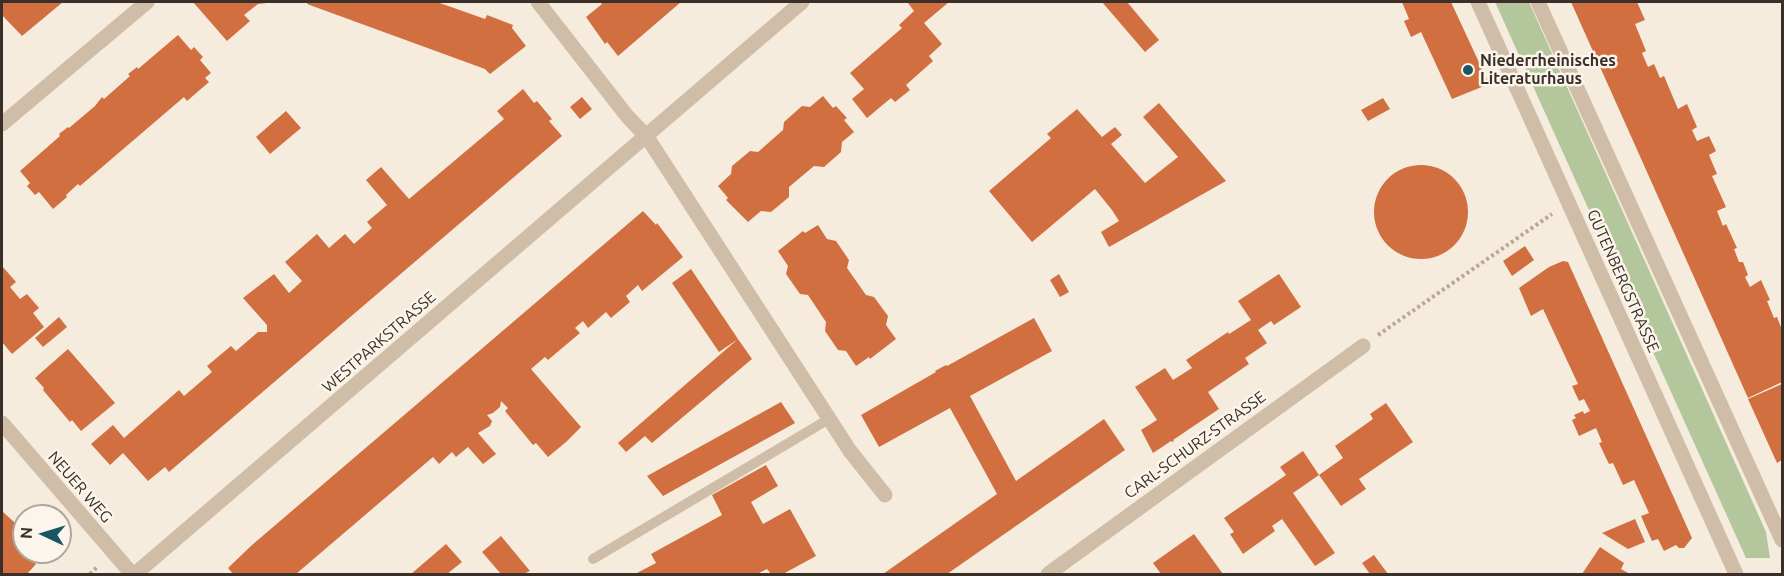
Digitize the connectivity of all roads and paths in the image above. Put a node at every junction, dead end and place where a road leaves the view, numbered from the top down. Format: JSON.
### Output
{"nodes":[{"id":1,"x":147,"y":2,"type":"edge"},
{"id":2,"x":537,"y":2,"type":"edge"},
{"id":3,"x":802,"y":2,"type":"edge"},
{"id":4,"x":1478,"y":2,"type":"edge"},
{"id":5,"x":1538,"y":2,"type":"edge"},
{"id":6,"x":2,"y":124,"type":"edge"},
{"id":7,"x":647,"y":137,"type":"junction"},
{"id":8,"x":1568,"y":202,"type":"junction"},
{"id":9,"x":1363,"y":346,"type":"joint"},
{"id":10,"x":829,"y":419,"type":"junction"},
{"id":11,"x":2,"y":423,"type":"edge"},
{"id":12,"x":885,"y":495,"type":"dead end"},
{"id":13,"x":1782,"y":540,"type":"edge"},
{"id":14,"x":593,"y":559,"type":"dead end"},
{"id":15,"x":133,"y":574,"type":"edge"},
{"id":16,"x":1048,"y":574,"type":"edge"},
{"id":17,"x":1737,"y":574,"type":"edge"}],
"edges":[{"from":1,"to":6,"type":"street"},
{"from":2,"to":7,"type":"street"},
{"from":3,"to":7,"type":"street","name":"WESTPARKSTRASSE"},
{"from":4,"to":8,"type":"street","name":"GUTENBERGSTRASSE"},
{"from":5,"to":13,"type":"street"},
{"from":7,"to":10,"type":"street"},
{"from":7,"to":15,"type":"street","name":"WESTPARKSTRASSE"},
{"from":8,"to":9,"type":"path"},
{"from":8,"to":17,"type":"street","name":"GUTENBERGSTRASSE"},
{"from":9,"to":16,"type":"street","name":"CARL-SCHURZ-STRASSE"},
{"from":10,"to":12,"type":"street"},
{"from":10,"to":14,"type":"lane"},
{"from":11,"to":15,"type":"street","name":"NEUER WEG"}]}
